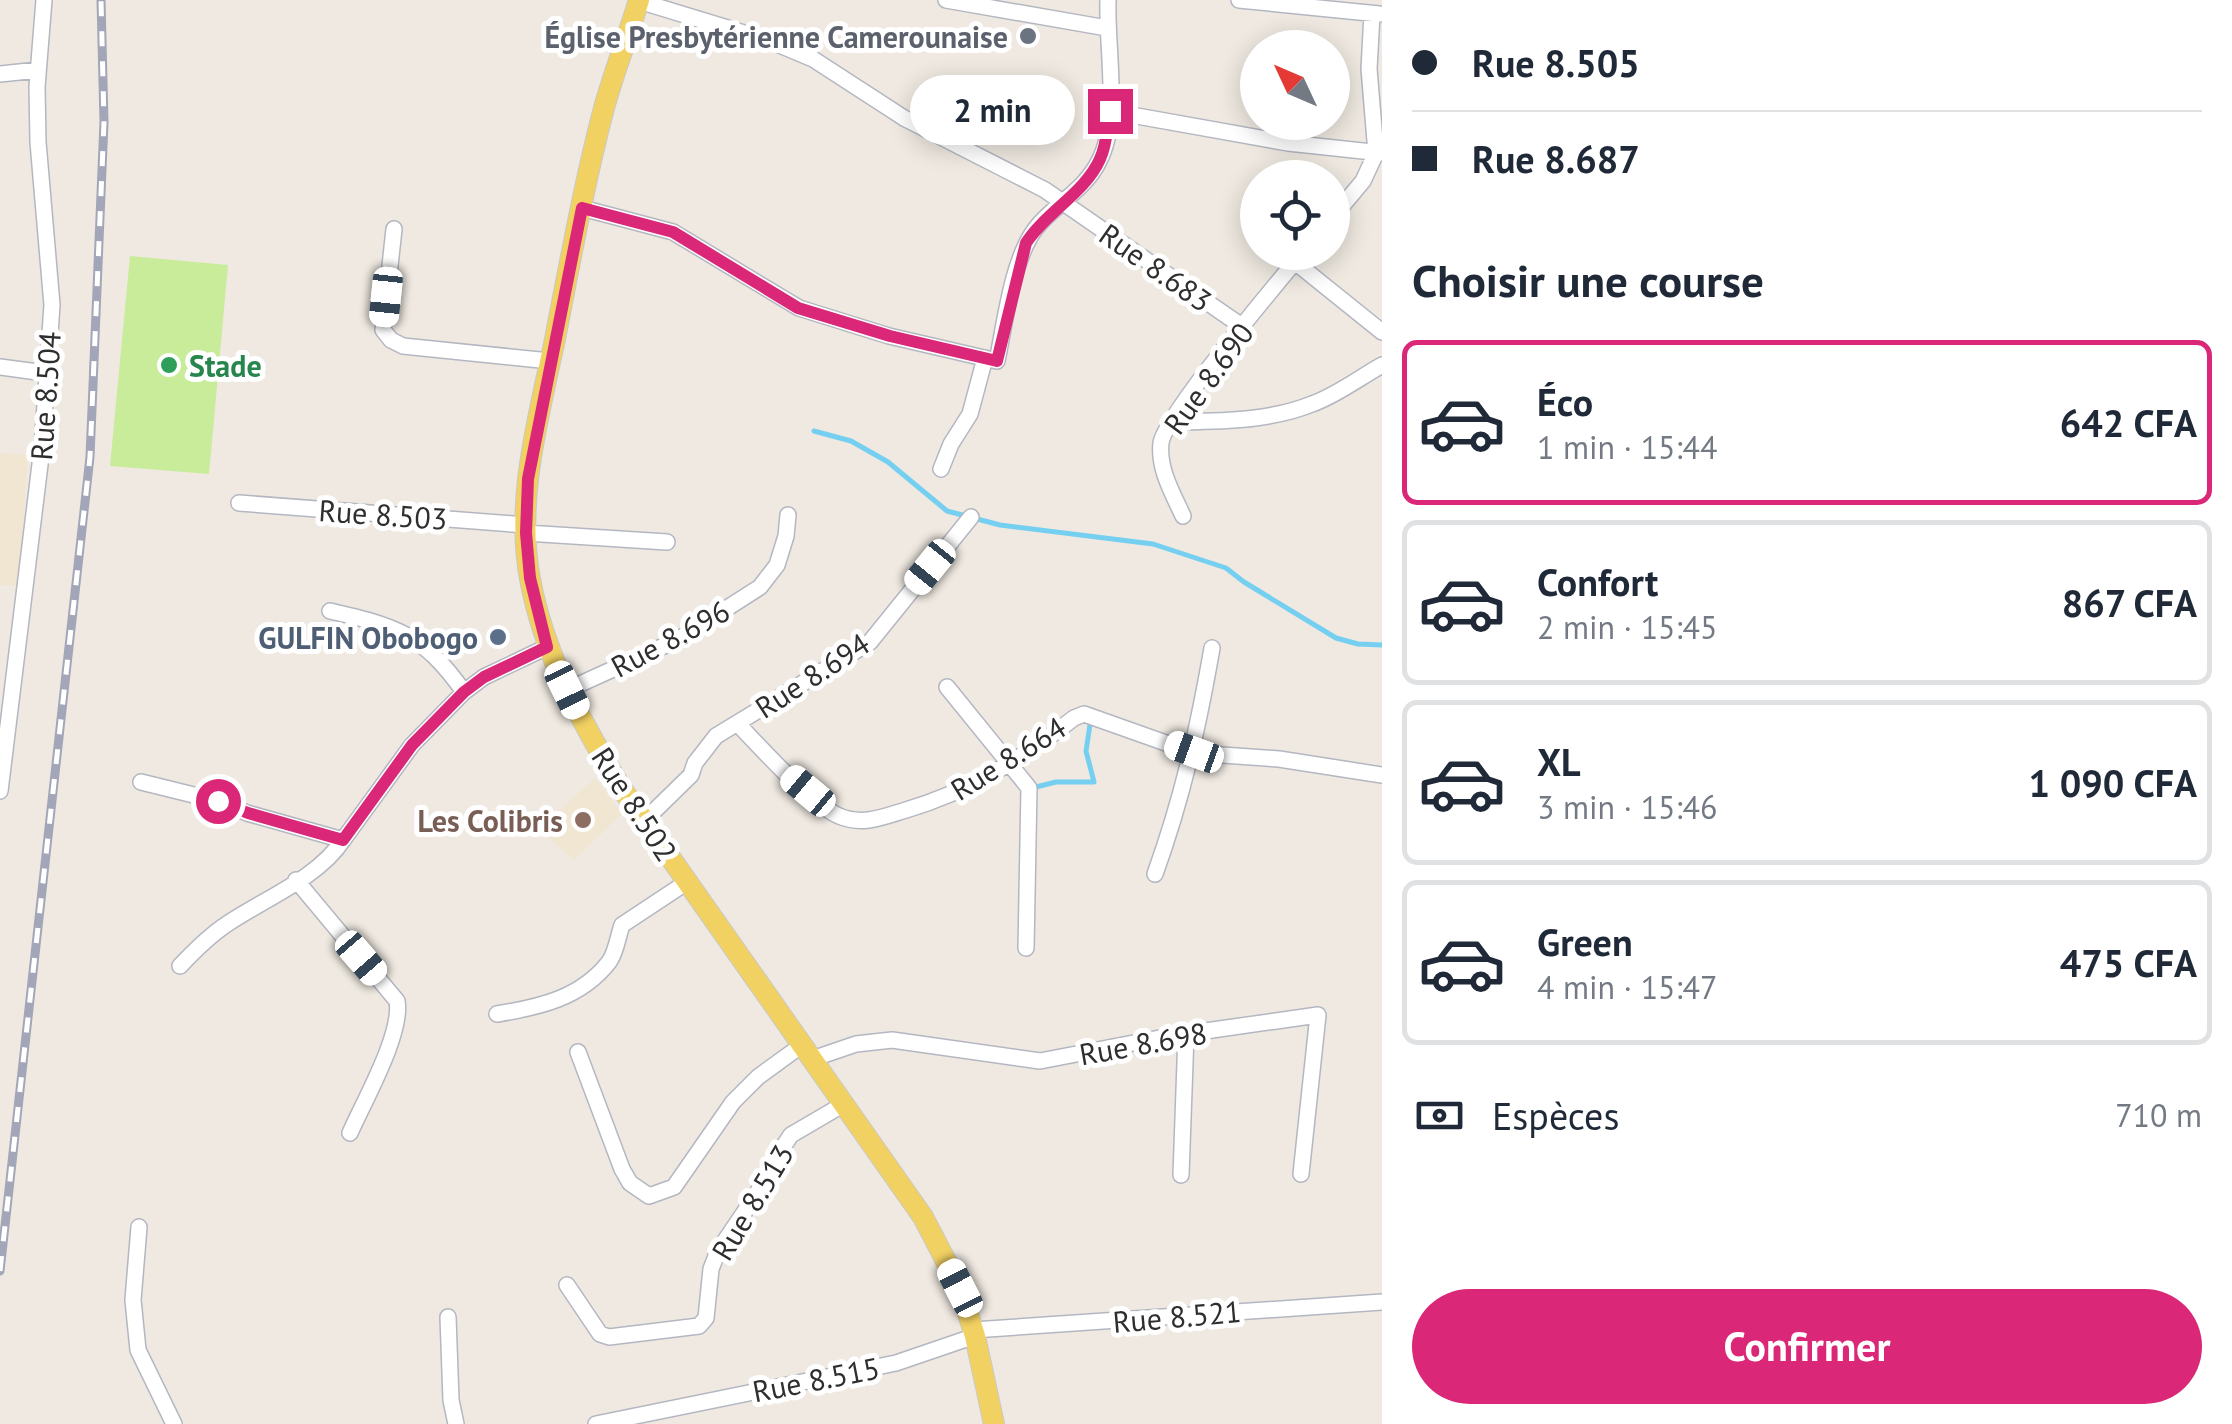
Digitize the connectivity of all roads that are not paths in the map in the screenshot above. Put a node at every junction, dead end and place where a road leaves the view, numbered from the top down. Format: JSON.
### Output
{"nodes":[{"id":1,"x":44,"y":0,"type":"edge"},
{"id":2,"x":946,"y":0,"type":"edge"},
{"id":3,"x":1108,"y":0,"type":"edge"},
{"id":4,"x":1238,"y":0,"type":"edge"},
{"id":5,"x":639,"y":1,"type":"edge"},
{"id":6,"x":1377,"y":14,"type":"edge"},
{"id":7,"x":1106,"y":28,"type":"junction"},
{"id":8,"x":38,"y":70,"type":"junction"},
{"id":9,"x":0,"y":74,"type":"edge"},
{"id":10,"x":1110,"y":111,"type":"junction"},
{"id":11,"x":1379,"y":153,"type":"edge"},
{"id":12,"x":1350,"y":197,"type":"edge"},
{"id":13,"x":1063,"y":203,"type":"junction"},
{"id":14,"x":582,"y":208,"type":"junction"},
{"id":15,"x":394,"y":229,"type":"dead end"},
{"id":16,"x":1289,"y":270,"type":"edge"},
{"id":17,"x":1313,"y":270,"type":"edge"},
{"id":18,"x":1243,"y":327,"type":"junction"},
{"id":19,"x":1382,"y":332,"type":"edge"},
{"id":20,"x":985,"y":358,"type":"junction"},
{"id":21,"x":550,"y":361,"type":"junction"},
{"id":22,"x":1382,"y":366,"type":"edge"},
{"id":23,"x":0,"y":367,"type":"edge"},
{"id":24,"x":46,"y":372,"type":"junction"},
{"id":25,"x":1170,"y":422,"type":"junction"},
{"id":26,"x":941,"y":469,"type":"dead end"},
{"id":27,"x":239,"y":502,"type":"dead end"},
{"id":28,"x":788,"y":515,"type":"dead end"},
{"id":29,"x":970,"y":516,"type":"dead end"},
{"id":30,"x":1183,"y":516,"type":"dead end"},
{"id":31,"x":526,"y":529,"type":"junction"},
{"id":32,"x":667,"y":542,"type":"dead end"},
{"id":33,"x":330,"y":610,"type":"dead end"},
{"id":34,"x":19,"y":630,"type":"junction"},
{"id":35,"x":0,"y":631,"type":"edge"},
{"id":36,"x":547,"y":647,"type":"junction"},
{"id":37,"x":1212,"y":648,"type":"dead end"},
{"id":38,"x":946,"y":687,"type":"dead end"},
{"id":39,"x":567,"y":690,"type":"junction"},
{"id":40,"x":464,"y":692,"type":"junction"},
{"id":41,"x":737,"y":722,"type":"junction"},
{"id":42,"x":1194,"y":752,"type":"junction"},
{"id":43,"x":1009,"y":765,"type":"junction"},
{"id":44,"x":1382,"y":775,"type":"edge"},
{"id":45,"x":141,"y":782,"type":"dead end"},
{"id":46,"x":0,"y":791,"type":"edge"},
{"id":47,"x":644,"y":821,"type":"junction"},
{"id":48,"x":343,"y":840,"type":"junction"},
{"id":49,"x":1155,"y":874,"type":"dead end"},
{"id":50,"x":296,"y":880,"type":"junction"},
{"id":51,"x":687,"y":882,"type":"junction"},
{"id":52,"x":1026,"y":948,"type":"dead end"},
{"id":53,"x":180,"y":966,"type":"dead end"},
{"id":54,"x":497,"y":1014,"type":"dead end"},
{"id":55,"x":1186,"y":1034,"type":"junction"},
{"id":56,"x":578,"y":1052,"type":"dead end"},
{"id":57,"x":807,"y":1052,"type":"junction"},
{"id":58,"x":844,"y":1104,"type":"junction"},
{"id":59,"x":350,"y":1133,"type":"dead end"},
{"id":60,"x":1300,"y":1174,"type":"dead end"},
{"id":61,"x":1181,"y":1175,"type":"dead end"},
{"id":62,"x":139,"y":1228,"type":"dead end"},
{"id":63,"x":567,"y":1285,"type":"dead end"},
{"id":64,"x":1382,"y":1302,"type":"edge"},
{"id":65,"x":448,"y":1317,"type":"dead end"},
{"id":66,"x":974,"y":1333,"type":"junction"},
{"id":67,"x":644,"y":1419,"type":"edge"},
{"id":68,"x":174,"y":1424,"type":"edge"},
{"id":69,"x":456,"y":1424,"type":"edge"},
{"id":70,"x":596,"y":1424,"type":"edge"},
{"id":71,"x":994,"y":1424,"type":"edge"}],
"edges":[{"from":1,"to":8,"type":"street","name":"Rue 8.504"},
{"from":2,"to":7,"type":"street"},
{"from":3,"to":7,"type":"street"},
{"from":4,"to":6,"type":"street"},
{"from":5,"to":13,"type":"street","name":"Rue 8.683"},
{"from":5,"to":14,"type":"main road","name":"Rue 8.502"},
{"from":6,"to":11,"type":"street"},
{"from":7,"to":10,"type":"street"},
{"from":8,"to":9,"type":"street"},
{"from":8,"to":24,"type":"street","name":"Rue 8.504"},
{"from":10,"to":11,"type":"street"},
{"from":10,"to":13,"type":"street"},
{"from":11,"to":12,"type":"street"},
{"from":13,"to":18,"type":"street","name":"Rue 8.683"},
{"from":13,"to":20,"type":"street"},
{"from":14,"to":20,"type":"street"},
{"from":14,"to":21,"type":"main road","name":"Rue 8.502"},
{"from":15,"to":21,"type":"street"},
{"from":16,"to":18,"type":"street","name":"Rue 8.690"},
{"from":17,"to":19,"type":"street"},
{"from":18,"to":25,"type":"street","name":"Rue 8.690"},
{"from":20,"to":26,"type":"street"},
{"from":21,"to":31,"type":"main road","name":"Rue 8.502"},
{"from":22,"to":25,"type":"street"},
{"from":23,"to":24,"type":"street"},
{"from":24,"to":34,"type":"street","name":"Rue 8.504"},
{"from":25,"to":30,"type":"street","name":"Rue 8.690"},
{"from":27,"to":31,"type":"street","name":"Rue 8.503"},
{"from":28,"to":39,"type":"street","name":"Rue 8.696"},
{"from":29,"to":41,"type":"street","name":"Rue 8.694"},
{"from":31,"to":32,"type":"street","name":"Rue 8.503"},
{"from":31,"to":36,"type":"main road","name":"Rue 8.502"},
{"from":33,"to":40,"type":"street"},
{"from":34,"to":35,"type":"street"},
{"from":34,"to":46,"type":"street","name":"Rue 8.504"},
{"from":36,"to":39,"type":"main road","name":"Rue 8.502"},
{"from":36,"to":40,"type":"street"},
{"from":37,"to":42,"type":"street"},
{"from":38,"to":43,"type":"street"},
{"from":39,"to":47,"type":"main road","name":"Rue 8.502"},
{"from":40,"to":48,"type":"street"},
{"from":41,"to":43,"type":"street","name":"Rue 8.664"},
{"from":41,"to":47,"type":"street","name":"Rue 8.694"},
{"from":42,"to":43,"type":"street","name":"Rue 8.664"},
{"from":42,"to":44,"type":"street"},
{"from":42,"to":49,"type":"street"},
{"from":43,"to":52,"type":"street"},
{"from":45,"to":48,"type":"street"},
{"from":47,"to":51,"type":"main road","name":"Rue 8.502"},
{"from":48,"to":50,"type":"street"},
{"from":50,"to":53,"type":"street"},
{"from":50,"to":59,"type":"street"},
{"from":51,"to":54,"type":"street"},
{"from":51,"to":57,"type":"main road","name":"Rue 8.502"},
{"from":55,"to":57,"type":"street","name":"Rue 8.698"},
{"from":55,"to":60,"type":"street","name":"Rue 8.698"},
{"from":55,"to":61,"type":"street"},
{"from":56,"to":57,"type":"street","name":"Rue 8.698"},
{"from":57,"to":58,"type":"main road","name":"Rue 8.502"},
{"from":58,"to":63,"type":"street","name":"Rue 8.513"},
{"from":58,"to":66,"type":"main road","name":"Rue 8.502"},
{"from":62,"to":68,"type":"street"},
{"from":64,"to":66,"type":"street","name":"Rue 8.521"},
{"from":65,"to":69,"type":"street"},
{"from":66,"to":67,"type":"street","name":"Rue 8.515"},
{"from":66,"to":71,"type":"main road","name":"Rue 8.502"},
{"from":67,"to":70,"type":"street","name":"Rue 8.515"}]}
